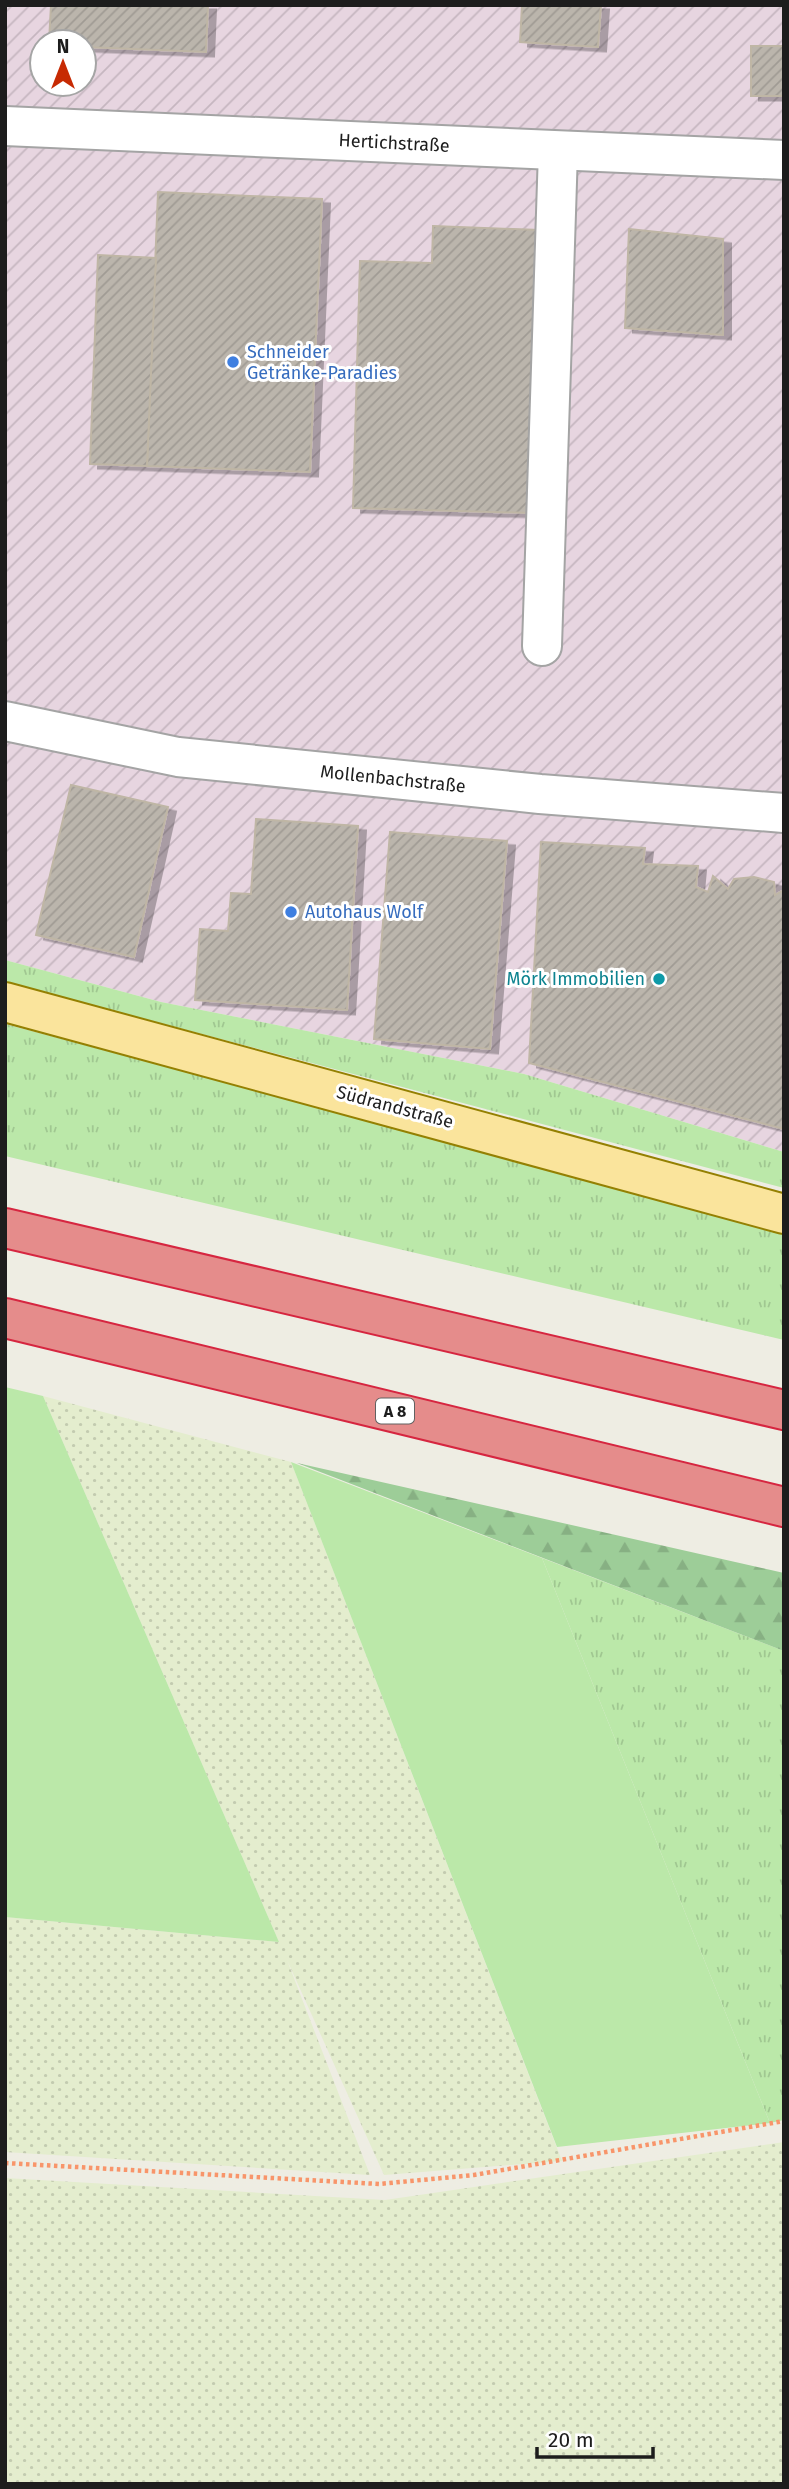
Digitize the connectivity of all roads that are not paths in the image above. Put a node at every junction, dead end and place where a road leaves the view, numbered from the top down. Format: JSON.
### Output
{"nodes":[{"id":1,"x":5,"y":126,"type":"edge"},
{"id":2,"x":558,"y":150,"type":"junction"},
{"id":3,"x":784,"y":160,"type":"edge"},
{"id":4,"x":542,"y":646,"type":"dead end"},
{"id":5,"x":5,"y":721,"type":"edge"},
{"id":6,"x":784,"y":813,"type":"edge"},
{"id":7,"x":5,"y":1002,"type":"edge"},
{"id":8,"x":784,"y":1214,"type":"edge"},
{"id":9,"x":5,"y":1227,"type":"edge"},
{"id":10,"x":5,"y":1318,"type":"edge"},
{"id":11,"x":784,"y":1410,"type":"edge"},
{"id":12,"x":784,"y":1507,"type":"edge"}],
"edges":[{"from":1,"to":2,"type":"street","name":"Hertichstraße"},
{"from":2,"to":3,"type":"street","name":"Hertichstraße"},
{"from":2,"to":4,"type":"street"},
{"from":5,"to":6,"type":"street","name":"Mollenbachstraße"},
{"from":7,"to":8,"type":"main road","name":"Südrandstraße"},
{"from":9,"to":11,"type":"highway"},
{"from":10,"to":12,"type":"highway","number":"A 8"}]}
